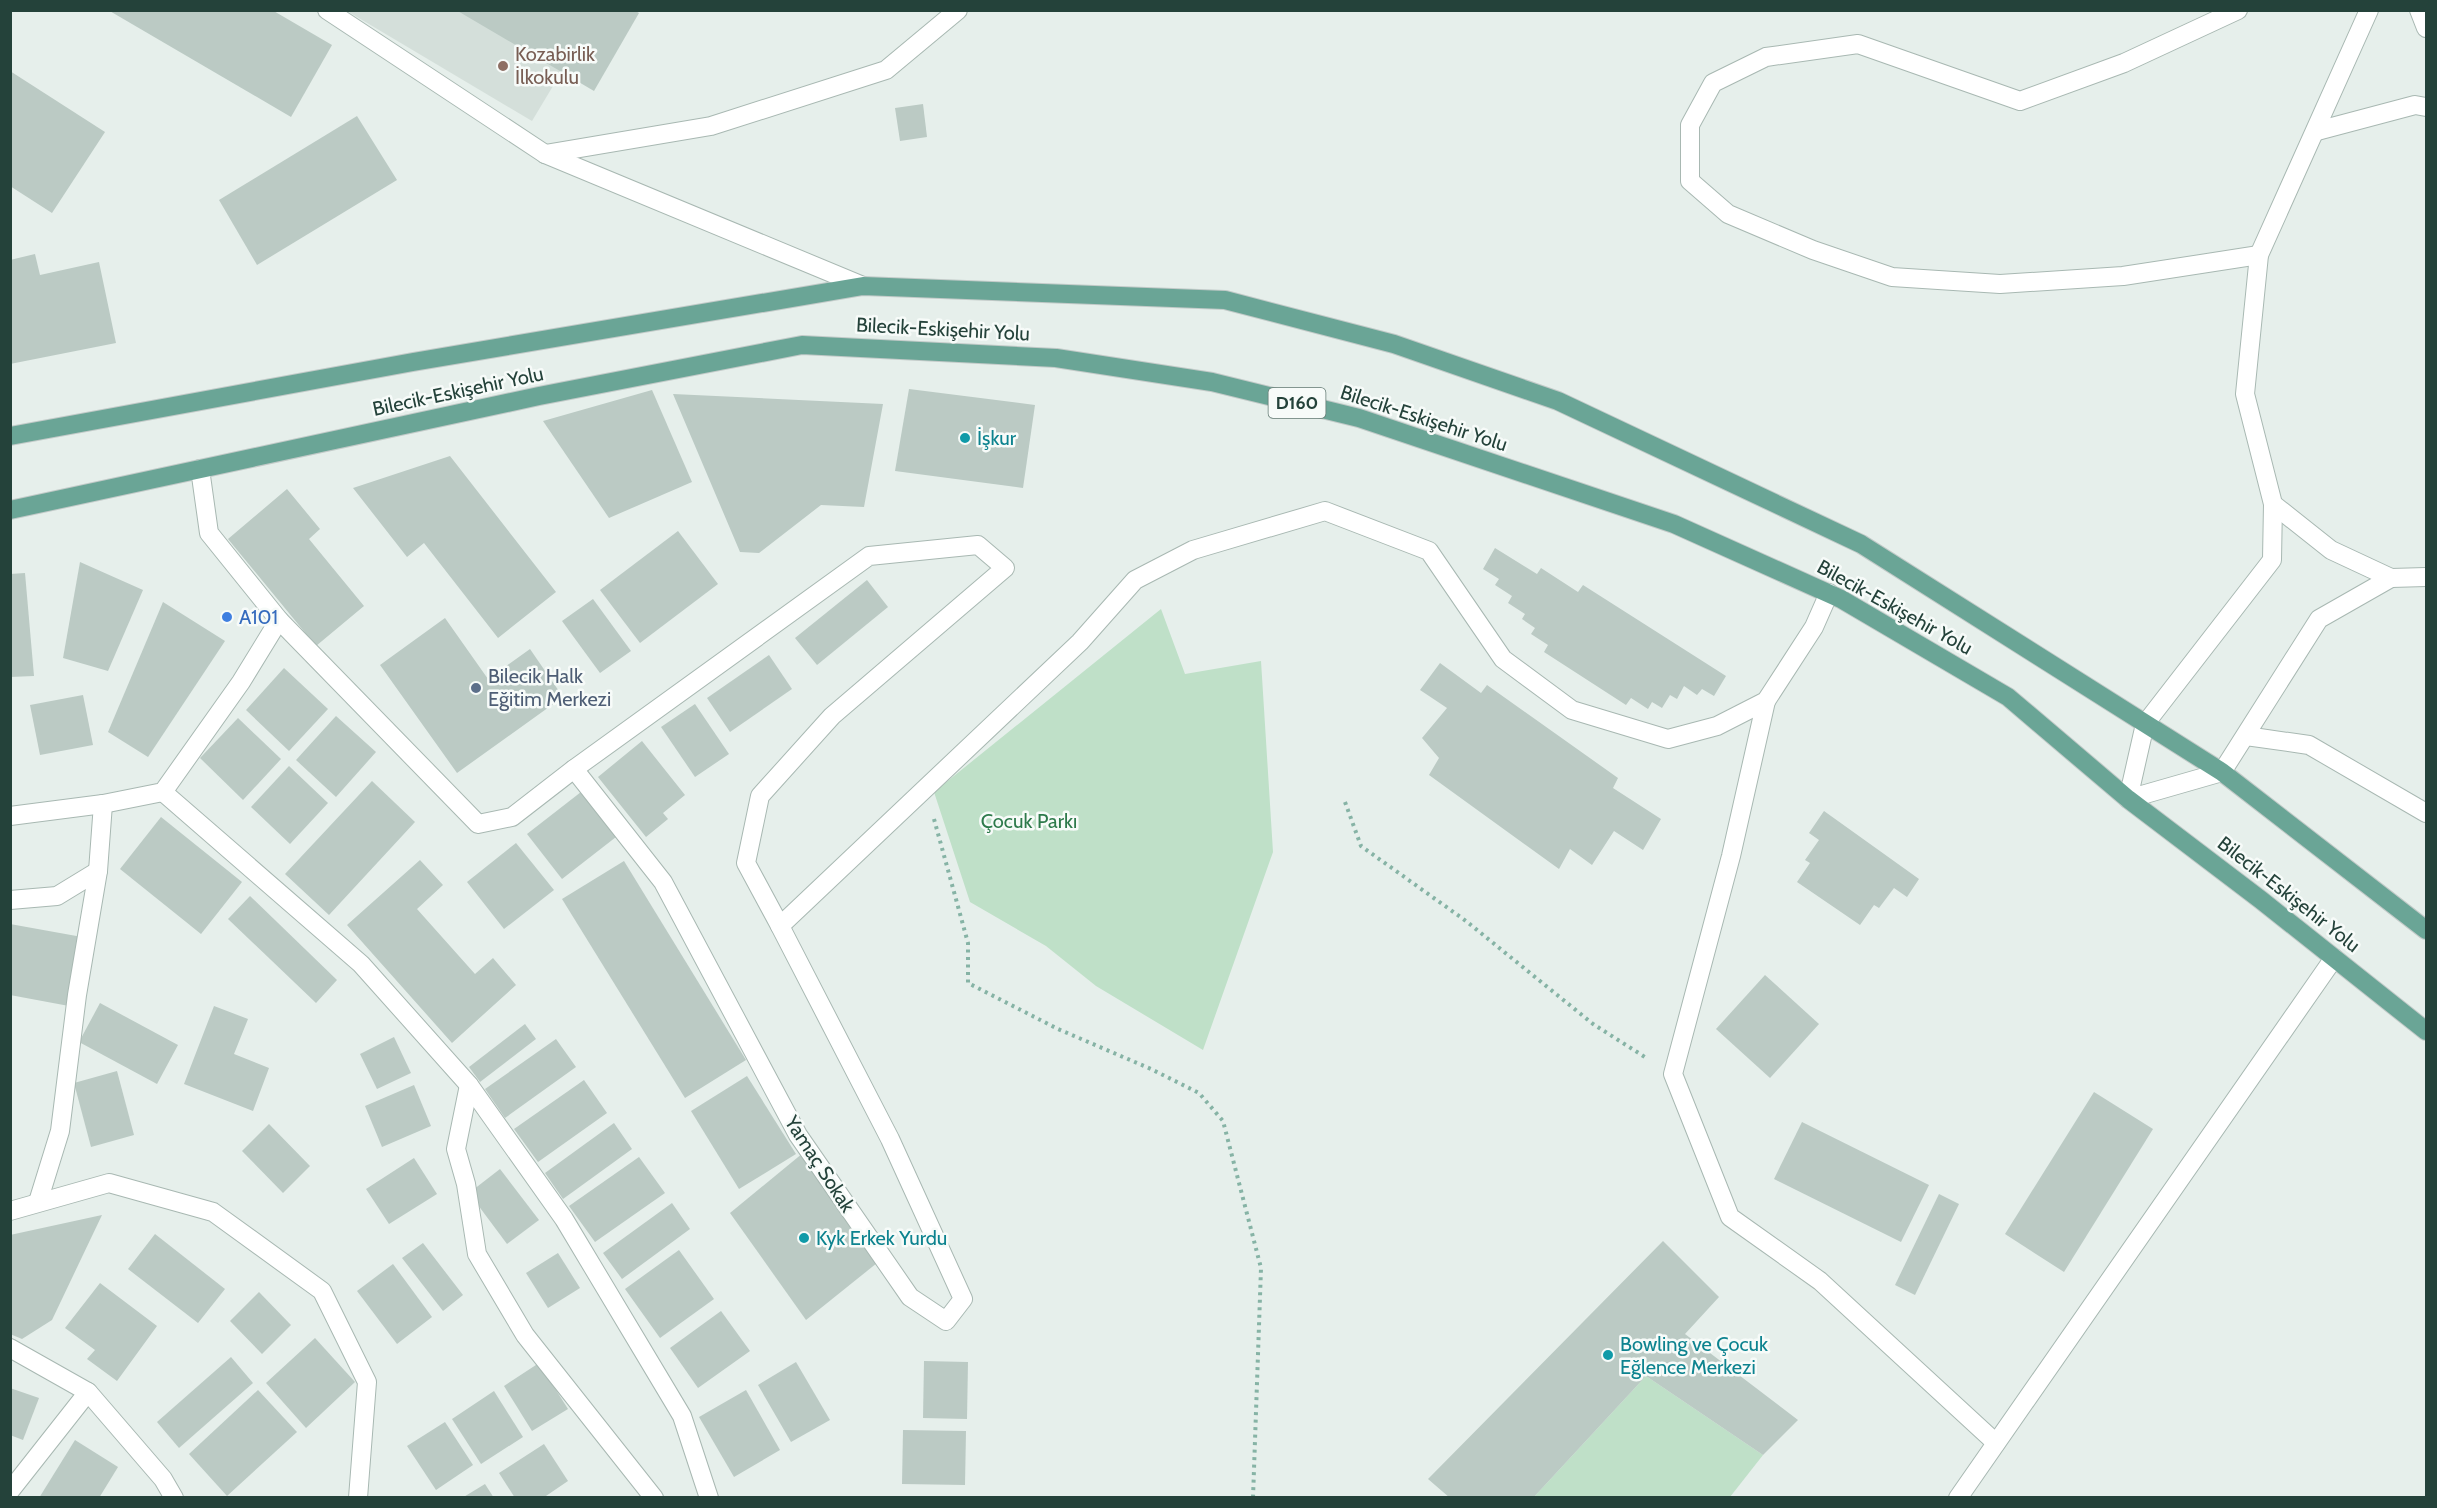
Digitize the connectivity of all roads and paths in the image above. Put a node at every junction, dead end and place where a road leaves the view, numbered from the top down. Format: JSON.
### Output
{"nodes":[{"id":1,"x":327,"y":10,"type":"edge"},
{"id":2,"x":958,"y":10,"type":"edge"},
{"id":3,"x":2238,"y":10,"type":"edge"},
{"id":4,"x":2369,"y":10,"type":"edge"},
{"id":5,"x":2419,"y":10,"type":"edge"},
{"id":6,"x":2427,"y":28,"type":"edge"},
{"id":7,"x":2427,"y":107,"type":"edge"},
{"id":8,"x":2317,"y":131,"type":"junction"},
{"id":9,"x":545,"y":154,"type":"junction"},
{"id":10,"x":2259,"y":255,"type":"junction"},
{"id":11,"x":864,"y":286,"type":"junction"},
{"id":12,"x":10,"y":436,"type":"edge"},
{"id":13,"x":201,"y":469,"type":"junction"},
{"id":14,"x":2273,"y":504,"type":"junction"},
{"id":15,"x":10,"y":510,"type":"edge"},
{"id":16,"x":2427,"y":577,"type":"edge"},
{"id":17,"x":2391,"y":578,"type":"junction"},
{"id":18,"x":1829,"y":593,"type":"junction"},
{"id":19,"x":279,"y":620,"type":"junction"},
{"id":20,"x":1766,"y":701,"type":"junction"},
{"id":21,"x":2145,"y":724,"type":"junction"},
{"id":22,"x":2246,"y":736,"type":"junction"},
{"id":23,"x":574,"y":769,"type":"junction"},
{"id":24,"x":2222,"y":772,"type":"junction"},
{"id":25,"x":926,"y":790,"type":"junction"},
{"id":26,"x":163,"y":792,"type":"junction"},
{"id":27,"x":2128,"y":799,"type":"junction"},
{"id":28,"x":1345,"y":802,"type":"dead end"},
{"id":29,"x":103,"y":804,"type":"junction"},
{"id":30,"x":2427,"y":813,"type":"edge"},
{"id":31,"x":10,"y":816,"type":"edge"},
{"id":32,"x":98,"y":871,"type":"junction"},
{"id":33,"x":10,"y":900,"type":"edge"},
{"id":34,"x":780,"y":926,"type":"junction"},
{"id":35,"x":2427,"y":930,"type":"edge"},
{"id":36,"x":2334,"y":958,"type":"junction"},
{"id":37,"x":2427,"y":1031,"type":"edge"},
{"id":38,"x":1673,"y":1074,"type":"junction"},
{"id":39,"x":469,"y":1085,"type":"junction"},
{"id":40,"x":38,"y":1202,"type":"junction"},
{"id":41,"x":10,"y":1211,"type":"edge"},
{"id":42,"x":10,"y":1348,"type":"edge"},
{"id":43,"x":88,"y":1392,"type":"junction"},
{"id":44,"x":1996,"y":1443,"type":"junction"},
{"id":45,"x":10,"y":1491,"type":"edge"},
{"id":46,"x":174,"y":1497,"type":"edge"},
{"id":47,"x":358,"y":1497,"type":"edge"},
{"id":48,"x":654,"y":1497,"type":"edge"},
{"id":49,"x":709,"y":1497,"type":"edge"},
{"id":50,"x":1253,"y":1497,"type":"edge"},
{"id":51,"x":1958,"y":1497,"type":"edge"}],
"edges":[{"from":1,"to":9,"type":"street"},
{"from":2,"to":9,"type":"street"},
{"from":3,"to":10,"type":"street"},
{"from":4,"to":8,"type":"street"},
{"from":5,"to":6,"type":"street"},
{"from":7,"to":8,"type":"street"},
{"from":8,"to":10,"type":"street"},
{"from":9,"to":11,"type":"street"},
{"from":10,"to":14,"type":"street"},
{"from":11,"to":12,"type":"main road","name":"Bilecik-Eskişehir Yolu"},
{"from":11,"to":21,"type":"main road","name":"Bilecik-Eskişehir Yolu"},
{"from":13,"to":15,"type":"main road","name":"Bilecik-Eskişehir Yolu","number":"D160"},
{"from":13,"to":18,"type":"main road","name":"Bilecik-Eskişehir Yolu","number":"D160"},
{"from":13,"to":19,"type":"street"},
{"from":14,"to":17,"type":"street"},
{"from":14,"to":21,"type":"street"},
{"from":16,"to":17,"type":"street"},
{"from":17,"to":22,"type":"street"},
{"from":18,"to":20,"type":"street"},
{"from":18,"to":27,"type":"main road","name":"Bilecik-Eskişehir Yolu","number":"D160"},
{"from":19,"to":23,"type":"street"},
{"from":19,"to":26,"type":"street"},
{"from":20,"to":25,"type":"street"},
{"from":20,"to":38,"type":"street"},
{"from":21,"to":24,"type":"main road","name":"Bilecik-Eskişehir Yolu"},
{"from":21,"to":27,"type":"street"},
{"from":22,"to":24,"type":"street"},
{"from":22,"to":30,"type":"street"},
{"from":23,"to":34,"type":"street"},
{"from":23,"to":34,"type":"street","name":"Yamaç Sokak"},
{"from":24,"to":27,"type":"street"},
{"from":24,"to":35,"type":"main road","name":"Bilecik-Eskişehir Yolu"},
{"from":25,"to":34,"type":"street"},
{"from":25,"to":50,"type":"path"},
{"from":26,"to":29,"type":"street"},
{"from":26,"to":39,"type":"street"},
{"from":27,"to":36,"type":"main road","name":"Bilecik-Eskişehir Yolu","number":"D160"},
{"from":28,"to":38,"type":"path"},
{"from":29,"to":31,"type":"street"},
{"from":29,"to":32,"type":"street"},
{"from":32,"to":33,"type":"street"},
{"from":32,"to":40,"type":"street"},
{"from":36,"to":37,"type":"main road","name":"Bilecik-Eskişehir Yolu","number":"D160"},
{"from":36,"to":44,"type":"street"},
{"from":38,"to":44,"type":"street"},
{"from":39,"to":48,"type":"street"},
{"from":39,"to":49,"type":"street"},
{"from":40,"to":41,"type":"street"},
{"from":40,"to":47,"type":"street"},
{"from":42,"to":43,"type":"street"},
{"from":43,"to":45,"type":"street"},
{"from":43,"to":46,"type":"street"},
{"from":44,"to":51,"type":"street"}]}
